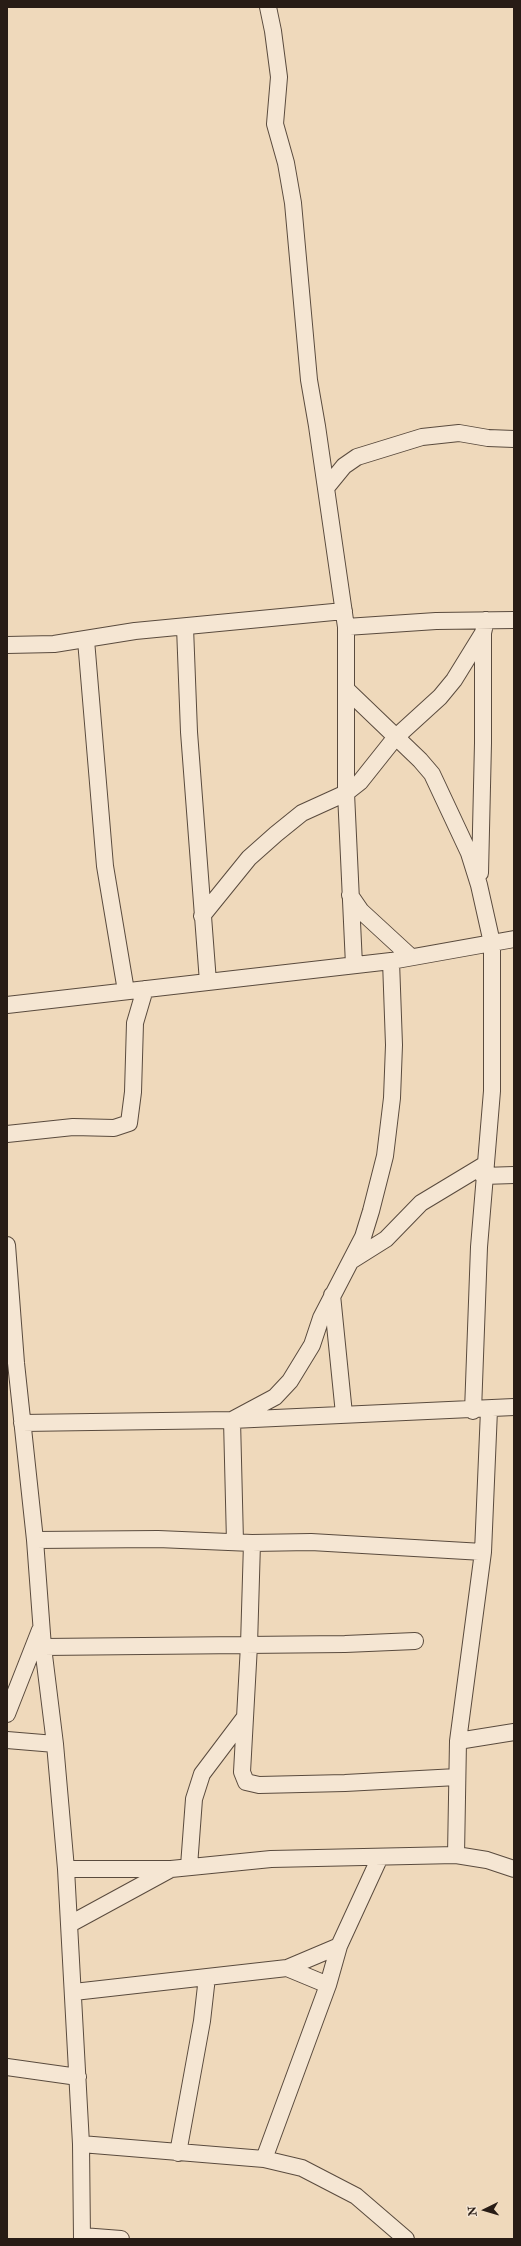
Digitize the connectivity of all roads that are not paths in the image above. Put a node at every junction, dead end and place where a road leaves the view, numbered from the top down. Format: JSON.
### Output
{"nodes":[{"id":1,"x":268,"y":7,"type":"edge"},
{"id":2,"x":514,"y":439,"type":"edge"},
{"id":3,"x":326,"y":488,"type":"junction"},
{"id":4,"x":344,"y":611,"type":"junction"},
{"id":5,"x":514,"y":620,"type":"edge"},
{"id":6,"x":185,"y":626,"type":"junction"},
{"id":7,"x":485,"y":626,"type":"junction"},
{"id":8,"x":346,"y":627,"type":"junction"},
{"id":9,"x":86,"y":640,"type":"junction"},
{"id":10,"x":7,"y":645,"type":"edge"},
{"id":11,"x":346,"y":689,"type":"junction"},
{"id":12,"x":395,"y":738,"type":"junction"},
{"id":13,"x":346,"y":793,"type":"junction"},
{"id":14,"x":480,"y":885,"type":"junction"},
{"id":15,"x":350,"y":895,"type":"junction"},
{"id":16,"x":202,"y":916,"type":"junction"},
{"id":17,"x":514,"y":939,"type":"edge"},
{"id":18,"x":492,"y":943,"type":"junction"},
{"id":19,"x":411,"y":957,"type":"junction"},
{"id":20,"x":390,"y":961,"type":"junction"},
{"id":21,"x":354,"y":965,"type":"junction"},
{"id":22,"x":208,"y":982,"type":"junction"},
{"id":23,"x":145,"y":989,"type":"junction"},
{"id":24,"x":126,"y":991,"type":"junction"},
{"id":25,"x":7,"y":1005,"type":"edge"},
{"id":26,"x":7,"y":1134,"type":"edge"},
{"id":27,"x":484,"y":1170,"type":"junction"},
{"id":28,"x":514,"y":1175,"type":"edge"},
{"id":29,"x":7,"y":1245,"type":"edge"},
{"id":30,"x":351,"y":1261,"type":"junction"},
{"id":31,"x":332,"y":1295,"type":"junction"},
{"id":32,"x":11,"y":1364,"type":"edge"},
{"id":33,"x":514,"y":1407,"type":"edge"},
{"id":34,"x":481,"y":1410,"type":"junction"},
{"id":35,"x":344,"y":1414,"type":"junction"},
{"id":36,"x":232,"y":1420,"type":"junction"},
{"id":37,"x":22,"y":1423,"type":"junction"},
{"id":38,"x":35,"y":1540,"type":"junction"},
{"id":39,"x":235,"y":1542,"type":"junction"},
{"id":40,"x":252,"y":1543,"type":"junction"},
{"id":41,"x":483,"y":1552,"type":"junction"},
{"id":42,"x":42,"y":1627,"type":"junction"},
{"id":43,"x":415,"y":1641,"type":"dead end"},
{"id":44,"x":249,"y":1644,"type":"junction"},
{"id":45,"x":43,"y":1647,"type":"junction"},
{"id":46,"x":8,"y":1709,"type":"edge"},
{"id":47,"x":245,"y":1717,"type":"junction"},
{"id":48,"x":514,"y":1732,"type":"edge"},
{"id":49,"x":7,"y":1740,"type":"edge"},
{"id":50,"x":458,"y":1741,"type":"junction"},
{"id":51,"x":55,"y":1744,"type":"junction"},
{"id":52,"x":457,"y":1777,"type":"junction"},
{"id":53,"x":456,"y":1855,"type":"junction"},
{"id":54,"x":380,"y":1857,"type":"junction"},
{"id":55,"x":190,"y":1866,"type":"junction"},
{"id":56,"x":66,"y":1869,"type":"junction"},
{"id":57,"x":171,"y":1869,"type":"junction"},
{"id":58,"x":514,"y":1869,"type":"edge"},
{"id":59,"x":70,"y":1924,"type":"junction"},
{"id":60,"x":339,"y":1946,"type":"junction"},
{"id":61,"x":287,"y":1968,"type":"junction"},
{"id":62,"x":207,"y":1977,"type":"junction"},
{"id":63,"x":328,"y":1985,"type":"junction"},
{"id":64,"x":74,"y":1992,"type":"junction"},
{"id":65,"x":7,"y":2067,"type":"edge"},
{"id":66,"x":78,"y":2076,"type":"junction"},
{"id":67,"x":81,"y":2144,"type":"junction"},
{"id":68,"x":178,"y":2153,"type":"junction"},
{"id":69,"x":264,"y":2159,"type":"junction"},
{"id":70,"x":82,"y":2238,"type":"edge"},
{"id":71,"x":121,"y":2239,"type":"edge"},
{"id":72,"x":406,"y":2239,"type":"edge"}],
"edges":[{"from":1,"to":3,"type":"street"},
{"from":2,"to":3,"type":"street"},
{"from":3,"to":4,"type":"street"},
{"from":4,"to":6,"type":"street"},
{"from":4,"to":8,"type":"street"},
{"from":5,"to":7,"type":"street"},
{"from":6,"to":9,"type":"street"},
{"from":6,"to":16,"type":"street"},
{"from":7,"to":8,"type":"street"},
{"from":7,"to":12,"type":"street"},
{"from":7,"to":14,"type":"street"},
{"from":8,"to":11,"type":"street"},
{"from":9,"to":10,"type":"street"},
{"from":9,"to":24,"type":"street"},
{"from":11,"to":12,"type":"street"},
{"from":11,"to":13,"type":"street"},
{"from":12,"to":13,"type":"street"},
{"from":12,"to":14,"type":"street"},
{"from":13,"to":15,"type":"street"},
{"from":13,"to":16,"type":"street"},
{"from":14,"to":18,"type":"street"},
{"from":15,"to":19,"type":"street"},
{"from":15,"to":21,"type":"street"},
{"from":16,"to":22,"type":"street"},
{"from":17,"to":18,"type":"street"},
{"from":18,"to":19,"type":"street"},
{"from":18,"to":27,"type":"street"},
{"from":19,"to":20,"type":"street"},
{"from":20,"to":21,"type":"street"},
{"from":20,"to":30,"type":"street"},
{"from":21,"to":22,"type":"street"},
{"from":22,"to":23,"type":"street"},
{"from":23,"to":24,"type":"street"},
{"from":23,"to":26,"type":"street"},
{"from":24,"to":25,"type":"street"},
{"from":27,"to":28,"type":"street"},
{"from":27,"to":30,"type":"street"},
{"from":27,"to":34,"type":"street"},
{"from":29,"to":32,"type":"street"},
{"from":30,"to":31,"type":"street"},
{"from":31,"to":35,"type":"street"},
{"from":31,"to":36,"type":"street"},
{"from":32,"to":37,"type":"street"},
{"from":33,"to":34,"type":"street"},
{"from":34,"to":35,"type":"street"},
{"from":34,"to":41,"type":"street"},
{"from":35,"to":36,"type":"street"},
{"from":36,"to":37,"type":"street"},
{"from":36,"to":39,"type":"street"},
{"from":37,"to":38,"type":"street"},
{"from":38,"to":39,"type":"street"},
{"from":38,"to":42,"type":"street"},
{"from":39,"to":40,"type":"street"},
{"from":40,"to":41,"type":"street"},
{"from":40,"to":44,"type":"street"},
{"from":41,"to":50,"type":"street"},
{"from":42,"to":45,"type":"street"},
{"from":42,"to":46,"type":"street"},
{"from":43,"to":44,"type":"street"},
{"from":44,"to":45,"type":"street"},
{"from":44,"to":47,"type":"street"},
{"from":45,"to":51,"type":"street"},
{"from":47,"to":52,"type":"street"},
{"from":47,"to":55,"type":"street"},
{"from":48,"to":50,"type":"street"},
{"from":49,"to":51,"type":"street"},
{"from":50,"to":52,"type":"street"},
{"from":51,"to":56,"type":"street"},
{"from":52,"to":53,"type":"street"},
{"from":53,"to":54,"type":"street"},
{"from":53,"to":58,"type":"street"},
{"from":54,"to":55,"type":"street"},
{"from":54,"to":60,"type":"street"},
{"from":55,"to":57,"type":"street"},
{"from":56,"to":57,"type":"street"},
{"from":56,"to":59,"type":"street"},
{"from":57,"to":59,"type":"street"},
{"from":59,"to":64,"type":"street"},
{"from":60,"to":61,"type":"street"},
{"from":60,"to":63,"type":"street"},
{"from":61,"to":62,"type":"street"},
{"from":61,"to":63,"type":"street"},
{"from":62,"to":64,"type":"street"},
{"from":62,"to":68,"type":"street"},
{"from":63,"to":69,"type":"street"},
{"from":64,"to":66,"type":"street"},
{"from":65,"to":66,"type":"street"},
{"from":66,"to":67,"type":"street"},
{"from":67,"to":68,"type":"street"},
{"from":67,"to":70,"type":"street"},
{"from":68,"to":69,"type":"street"},
{"from":69,"to":72,"type":"street"},
{"from":70,"to":71,"type":"street"}]}
